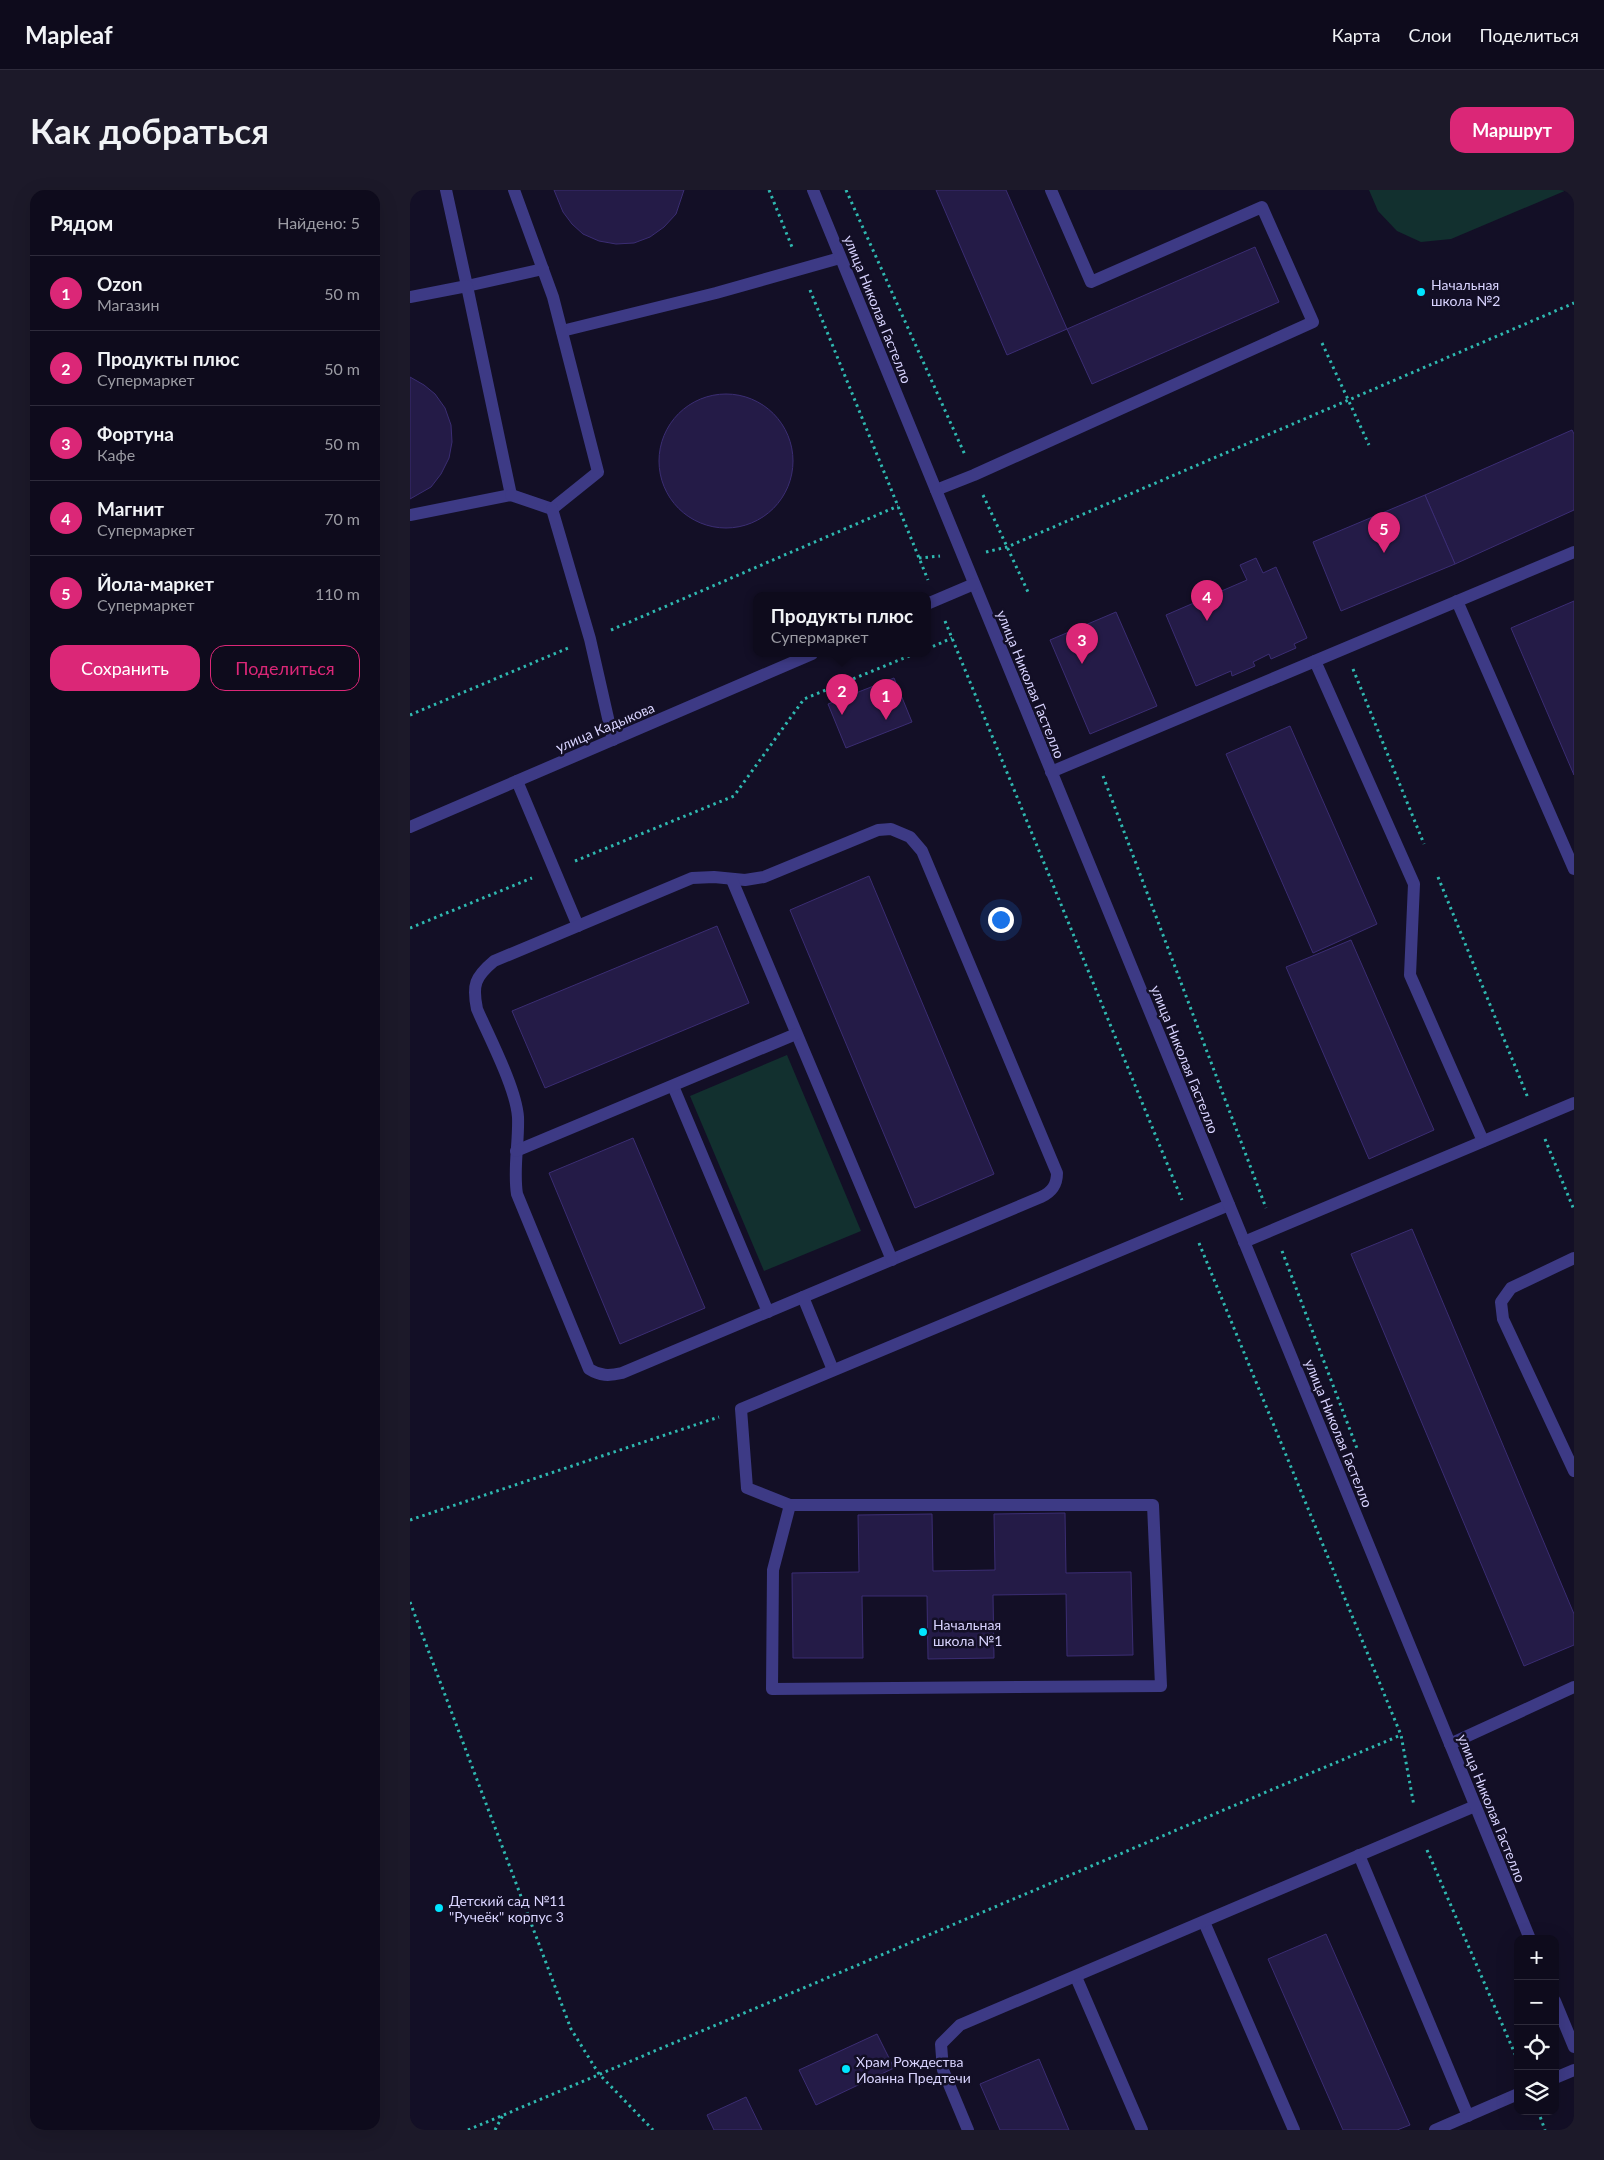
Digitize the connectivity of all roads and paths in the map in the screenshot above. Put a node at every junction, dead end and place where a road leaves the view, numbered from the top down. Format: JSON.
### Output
{"nodes":[{"id":1,"x":446,"y":190,"type":"edge"},
{"id":2,"x":514,"y":190,"type":"edge"},
{"id":3,"x":769,"y":190,"type":"edge"},
{"id":4,"x":812,"y":190,"type":"edge"},
{"id":5,"x":846,"y":190,"type":"edge"},
{"id":6,"x":1051,"y":190,"type":"edge"},
{"id":7,"x":840,"y":258,"type":"junction"},
{"id":8,"x":801,"y":268,"type":"junction"},
{"id":9,"x":543,"y":269,"type":"junction"},
{"id":10,"x":467,"y":286,"type":"junction"},
{"id":11,"x":410,"y":297,"type":"edge"},
{"id":12,"x":1574,"y":303,"type":"edge"},
{"id":13,"x":1313,"y":322,"type":"junction"},
{"id":14,"x":562,"y":331,"type":"junction"},
{"id":15,"x":1348,"y":399,"type":"junction"},
{"id":16,"x":1369,"y":445,"type":"dead end"},
{"id":17,"x":974,"y":475,"type":"junction"},
{"id":18,"x":936,"y":490,"type":"junction"},
{"id":19,"x":511,"y":496,"type":"junction"},
{"id":20,"x":898,"y":506,"type":"junction"},
{"id":21,"x":552,"y":509,"type":"junction"},
{"id":22,"x":410,"y":515,"type":"edge"},
{"id":23,"x":1007,"y":547,"type":"junction"},
{"id":24,"x":1574,"y":552,"type":"edge"},
{"id":25,"x":981,"y":554,"type":"dead end"},
{"id":26,"x":974,"y":584,"type":"junction"},
{"id":27,"x":928,"y":592,"type":"edge"},
{"id":28,"x":1028,"y":592,"type":"dead end"},
{"id":29,"x":1457,"y":601,"type":"junction"},
{"id":30,"x":932,"y":602,"type":"edge"},
{"id":31,"x":952,"y":638,"type":"junction"},
{"id":32,"x":590,"y":639,"type":"junction"},
{"id":33,"x":931,"y":647,"type":"edge"},
{"id":34,"x":1344,"y":648,"type":"junction"},
{"id":35,"x":805,"y":657,"type":"edge"},
{"id":36,"x":907,"y":657,"type":"edge"},
{"id":37,"x":1315,"y":660,"type":"junction"},
{"id":38,"x":410,"y":715,"type":"edge"},
{"id":39,"x":613,"y":740,"type":"junction"},
{"id":40,"x":1051,"y":772,"type":"junction"},
{"id":41,"x":517,"y":781,"type":"junction"},
{"id":42,"x":410,"y":827,"type":"edge"},
{"id":43,"x":1427,"y":851,"type":"dead end"},
{"id":44,"x":554,"y":869,"type":"junction"},
{"id":45,"x":1574,"y":869,"type":"edge"},
{"id":46,"x":1435,"y":870,"type":"dead end"},
{"id":47,"x":732,"y":880,"type":"junction"},
{"id":48,"x":578,"y":926,"type":"junction"},
{"id":49,"x":410,"y":928,"type":"edge"},
{"id":50,"x":796,"y":1034,"type":"junction"},
{"id":51,"x":673,"y":1086,"type":"junction"},
{"id":52,"x":1574,"y":1103,"type":"edge"},
{"id":53,"x":1536,"y":1119,"type":"junction"},
{"id":54,"x":1483,"y":1141,"type":"junction"},
{"id":55,"x":516,"y":1152,"type":"junction"},
{"id":56,"x":1229,"y":1205,"type":"junction"},
{"id":57,"x":1574,"y":1210,"type":"edge"},
{"id":58,"x":1190,"y":1221,"type":"junction"},
{"id":59,"x":1244,"y":1242,"type":"junction"},
{"id":60,"x":1574,"y":1258,"type":"edge"},
{"id":61,"x":892,"y":1260,"type":"junction"},
{"id":62,"x":803,"y":1298,"type":"junction"},
{"id":63,"x":768,"y":1312,"type":"junction"},
{"id":64,"x":833,"y":1370,"type":"junction"},
{"id":65,"x":741,"y":1409,"type":"junction"},
{"id":66,"x":1574,"y":1471,"type":"edge"},
{"id":67,"x":790,"y":1504,"type":"junction"},
{"id":68,"x":410,"y":1520,"type":"edge"},
{"id":69,"x":410,"y":1602,"type":"edge"},
{"id":70,"x":1574,"y":1687,"type":"edge"},
{"id":71,"x":1401,"y":1735,"type":"junction"},
{"id":72,"x":1450,"y":1744,"type":"junction"},
{"id":73,"x":1476,"y":1806,"type":"junction"},
{"id":74,"x":1419,"y":1830,"type":"junction"},
{"id":75,"x":1359,"y":1855,"type":"junction"},
{"id":76,"x":1204,"y":1922,"type":"junction"},
{"id":77,"x":1528,"y":1935,"type":"edge"},
{"id":78,"x":1076,"y":1977,"type":"junction"},
{"id":79,"x":1559,"y":2011,"type":"edge"},
{"id":80,"x":1574,"y":2047,"type":"edge"},
{"id":81,"x":1514,"y":2052,"type":"edge"},
{"id":82,"x":1574,"y":2070,"type":"edge"},
{"id":83,"x":599,"y":2074,"type":"junction"},
{"id":84,"x":1559,"y":2076,"type":"edge"},
{"id":85,"x":1514,"y":2096,"type":"edge"},
{"id":86,"x":504,"y":2114,"type":"junction"},
{"id":87,"x":1539,"y":2115,"type":"edge"},
{"id":88,"x":1468,"y":2116,"type":"junction"},
{"id":89,"x":468,"y":2130,"type":"edge"},
{"id":90,"x":495,"y":2130,"type":"edge"},
{"id":91,"x":653,"y":2130,"type":"edge"},
{"id":92,"x":968,"y":2130,"type":"edge"},
{"id":93,"x":1142,"y":2130,"type":"edge"},
{"id":94,"x":1294,"y":2130,"type":"edge"},
{"id":95,"x":1435,"y":2130,"type":"edge"},
{"id":96,"x":1545,"y":2130,"type":"edge"}],
"edges":[{"from":1,"to":10,"type":"street"},
{"from":2,"to":9,"type":"street"},
{"from":3,"to":8,"type":"path"},
{"from":4,"to":7,"type":"street","name":"улица Николая Гастелло"},
{"from":5,"to":17,"type":"path"},
{"from":6,"to":13,"type":"street"},
{"from":7,"to":8,"type":"street"},
{"from":7,"to":18,"type":"street","name":"улица Николая Гастелло"},
{"from":8,"to":14,"type":"street"},
{"from":8,"to":20,"type":"path"},
{"from":9,"to":10,"type":"street"},
{"from":9,"to":14,"type":"street"},
{"from":10,"to":11,"type":"street"},
{"from":10,"to":19,"type":"street"},
{"from":12,"to":15,"type":"path"},
{"from":13,"to":15,"type":"path"},
{"from":13,"to":17,"type":"street"},
{"from":14,"to":21,"type":"street"},
{"from":15,"to":16,"type":"path"},
{"from":15,"to":23,"type":"path"},
{"from":17,"to":18,"type":"street"},
{"from":17,"to":23,"type":"path"},
{"from":18,"to":26,"type":"street","name":"улица Николая Гастелло"},
{"from":19,"to":21,"type":"street"},
{"from":19,"to":22,"type":"street"},
{"from":20,"to":27,"type":"path"},
{"from":20,"to":32,"type":"path"},
{"from":21,"to":32,"type":"street"},
{"from":23,"to":25,"type":"path"},
{"from":23,"to":28,"type":"path"},
{"from":24,"to":29,"type":"street"},
{"from":26,"to":30,"type":"street"},
{"from":26,"to":40,"type":"street","name":"улица Николая Гастелло"},
{"from":29,"to":34,"type":"street"},
{"from":29,"to":45,"type":"street"},
{"from":30,"to":31,"type":"path"},
{"from":31,"to":33,"type":"path"},
{"from":31,"to":58,"type":"path"},
{"from":32,"to":38,"type":"path"},
{"from":32,"to":39,"type":"street"},
{"from":34,"to":37,"type":"street"},
{"from":34,"to":43,"type":"path"},
{"from":35,"to":39,"type":"street","name":"улица Кадыкова"},
{"from":36,"to":44,"type":"path"},
{"from":37,"to":40,"type":"street"},
{"from":37,"to":54,"type":"street"},
{"from":39,"to":41,"type":"street","name":"улица Кадыкова"},
{"from":40,"to":56,"type":"street","name":"улица Николая Гастелло"},
{"from":41,"to":42,"type":"street","name":"улица Кадыкова"},
{"from":41,"to":44,"type":"street"},
{"from":44,"to":48,"type":"street"},
{"from":44,"to":49,"type":"path"},
{"from":46,"to":53,"type":"path"},
{"from":47,"to":48,"type":"street"},
{"from":47,"to":50,"type":"street"},
{"from":47,"to":61,"type":"street"},
{"from":48,"to":55,"type":"street"},
{"from":50,"to":51,"type":"street"},
{"from":50,"to":61,"type":"street"},
{"from":51,"to":55,"type":"street"},
{"from":51,"to":63,"type":"street"},
{"from":52,"to":53,"type":"street"},
{"from":53,"to":54,"type":"street"},
{"from":53,"to":57,"type":"path"},
{"from":54,"to":59,"type":"street"},
{"from":55,"to":63,"type":"street"},
{"from":56,"to":58,"type":"street"},
{"from":56,"to":59,"type":"street","name":"улица Николая Гастелло"},
{"from":58,"to":64,"type":"street"},
{"from":58,"to":71,"type":"path"},
{"from":59,"to":72,"type":"street","name":"улица Николая Гастелло"},
{"from":60,"to":66,"type":"street"},
{"from":61,"to":62,"type":"street"},
{"from":62,"to":63,"type":"street"},
{"from":62,"to":64,"type":"street"},
{"from":64,"to":65,"type":"street"},
{"from":65,"to":67,"type":"street"},
{"from":65,"to":68,"type":"path"},
{"from":67,"to":67,"type":"street"},
{"from":69,"to":83,"type":"path"},
{"from":70,"to":72,"type":"street"},
{"from":71,"to":74,"type":"path"},
{"from":71,"to":83,"type":"path"},
{"from":72,"to":73,"type":"street","name":"улица Николая Гастелло"},
{"from":73,"to":74,"type":"street"},
{"from":73,"to":77,"type":"street","name":"улица Николая Гастелло"},
{"from":74,"to":75,"type":"street"},
{"from":74,"to":81,"type":"path"},
{"from":75,"to":76,"type":"street"},
{"from":75,"to":88,"type":"street"},
{"from":76,"to":78,"type":"street"},
{"from":76,"to":94,"type":"street"},
{"from":78,"to":92,"type":"street"},
{"from":78,"to":93,"type":"street"},
{"from":79,"to":80,"type":"street"},
{"from":82,"to":84,"type":"street"},
{"from":83,"to":86,"type":"path"},
{"from":83,"to":91,"type":"path"},
{"from":85,"to":88,"type":"street"},
{"from":86,"to":89,"type":"path"},
{"from":86,"to":90,"type":"path"},
{"from":87,"to":96,"type":"path"},
{"from":88,"to":95,"type":"street"}]}
